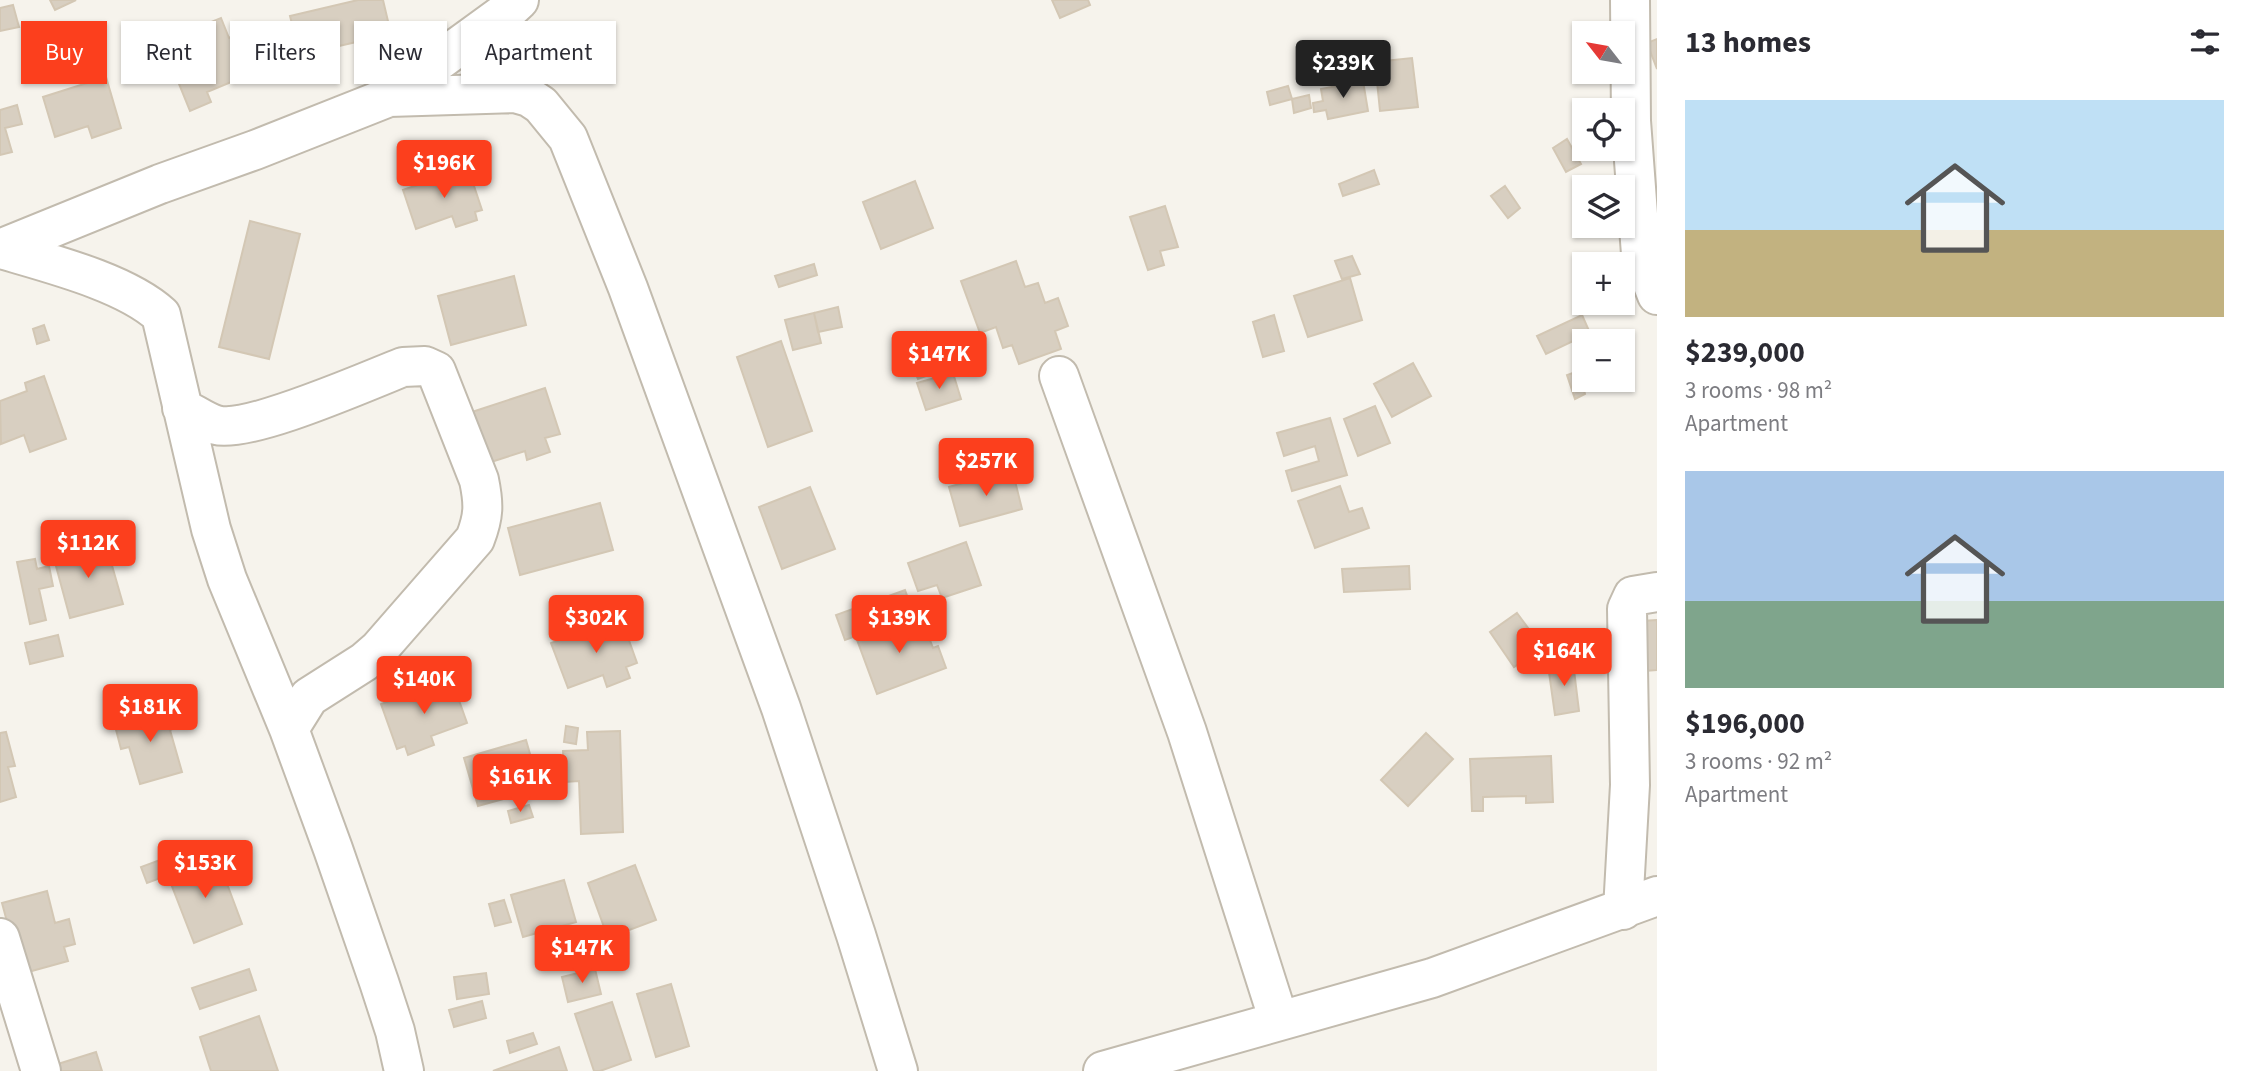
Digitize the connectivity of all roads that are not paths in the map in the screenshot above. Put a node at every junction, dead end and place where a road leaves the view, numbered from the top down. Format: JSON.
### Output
{"nodes":[{"id":1,"x":519,"y":0,"type":"edge"},
{"id":2,"x":1630,"y":0,"type":"edge"},
{"id":3,"x":389,"y":97,"type":"junction"},
{"id":4,"x":1648,"y":222,"type":"edge"},
{"id":5,"x":0,"y":249,"type":"edge"},
{"id":6,"x":1657,"y":295,"type":"edge"},
{"id":7,"x":1059,"y":376,"type":"dead end"},
{"id":8,"x":182,"y":408,"type":"junction"},
{"id":9,"x":1657,"y":592,"type":"edge"},
{"id":10,"x":289,"y":729,"type":"junction"},
{"id":11,"x":1640,"y":903,"type":"edge"},
{"id":12,"x":0,"y":938,"type":"edge"},
{"id":13,"x":1279,"y":1021,"type":"junction"},
{"id":14,"x":41,"y":1071,"type":"edge"},
{"id":15,"x":404,"y":1071,"type":"edge"},
{"id":16,"x":898,"y":1071,"type":"edge"},
{"id":17,"x":1103,"y":1071,"type":"edge"}],
"edges":[{"from":1,"to":3,"type":"street"},
{"from":2,"to":4,"type":"street"},
{"from":3,"to":5,"type":"street"},
{"from":3,"to":16,"type":"street"},
{"from":4,"to":6,"type":"street"},
{"from":5,"to":8,"type":"street"},
{"from":7,"to":13,"type":"street"},
{"from":8,"to":10,"type":"street"},
{"from":8,"to":10,"type":"street"},
{"from":9,"to":11,"type":"street"},
{"from":10,"to":15,"type":"street"},
{"from":11,"to":13,"type":"street"},
{"from":12,"to":14,"type":"street"},
{"from":13,"to":17,"type":"street"}]}
